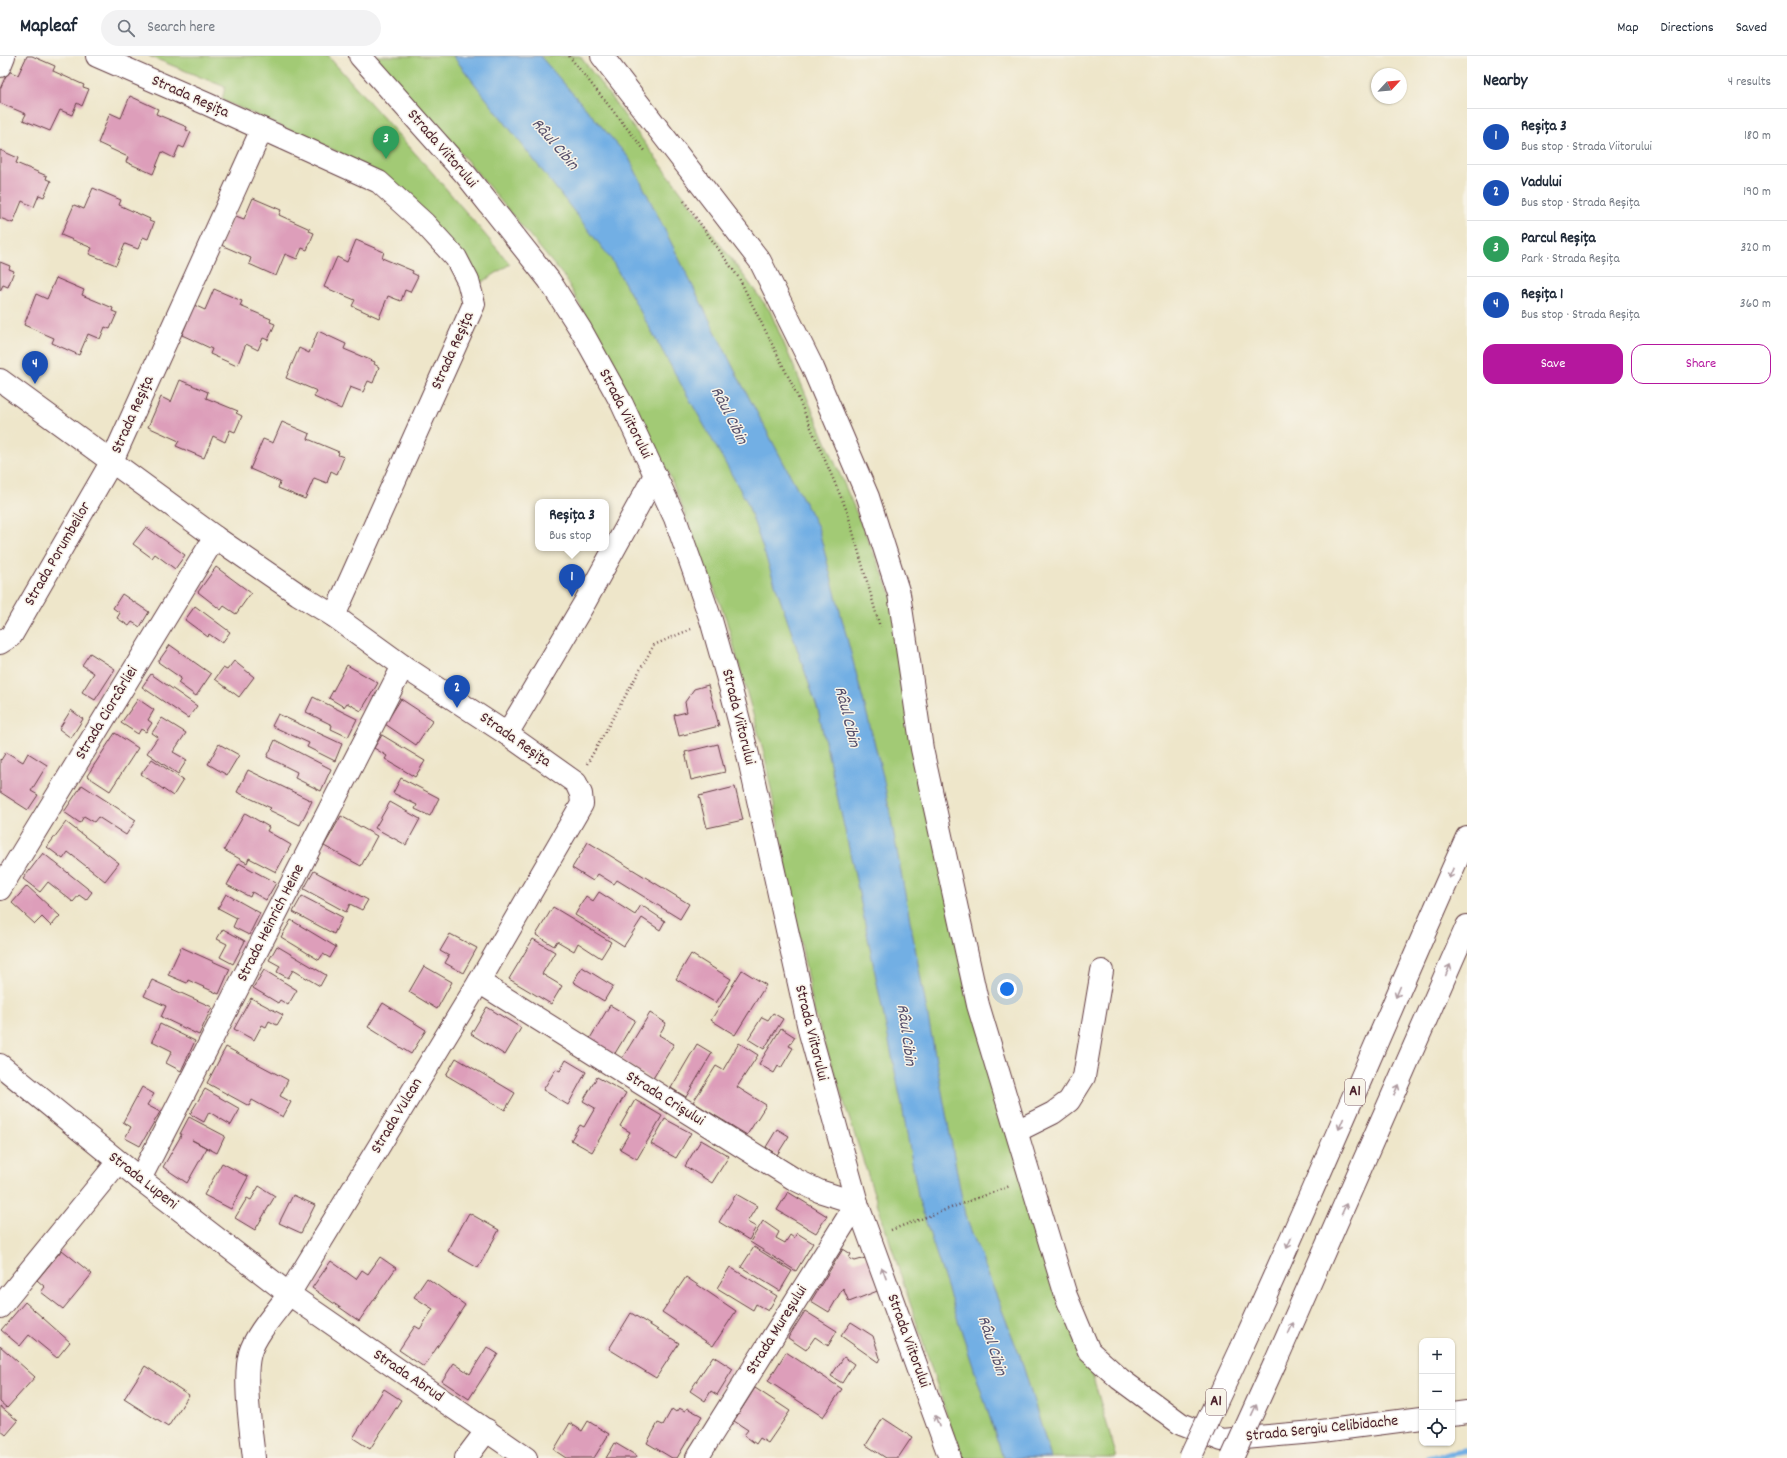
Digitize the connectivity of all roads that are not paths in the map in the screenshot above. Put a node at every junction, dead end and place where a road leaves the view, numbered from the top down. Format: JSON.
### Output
{"nodes":[{"id":1,"x":4,"y":56,"type":"edge"},
{"id":2,"x":97,"y":56,"type":"edge"},
{"id":3,"x":360,"y":56,"type":"edge"},
{"id":4,"x":602,"y":56,"type":"edge"},
{"id":5,"x":0,"y":66,"type":"edge"},
{"id":6,"x":262,"y":129,"type":"junction"},
{"id":7,"x":0,"y":380,"type":"edge"},
{"id":8,"x":112,"y":461,"type":"junction"},
{"id":9,"x":656,"y":475,"type":"junction"},
{"id":10,"x":215,"y":537,"type":"junction"},
{"id":11,"x":334,"y":616,"type":"junction"},
{"id":12,"x":0,"y":643,"type":"edge"},
{"id":13,"x":403,"y":666,"type":"junction"},
{"id":14,"x":507,"y":734,"type":"junction"},
{"id":15,"x":576,"y":783,"type":"joint"},
{"id":16,"x":1467,"y":837,"type":"edge"},
{"id":17,"x":0,"y":889,"type":"edge"},
{"id":18,"x":1467,"y":926,"type":"edge"},
{"id":19,"x":1102,"y":970,"type":"dead end"},
{"id":20,"x":478,"y":982,"type":"junction"},
{"id":21,"x":0,"y":1065,"type":"edge"},
{"id":22,"x":1017,"y":1131,"type":"junction"},
{"id":23,"x":118,"y":1162,"type":"junction"},
{"id":24,"x":140,"y":1180,"type":"junction"},
{"id":25,"x":857,"y":1203,"type":"junction"},
{"id":26,"x":289,"y":1294,"type":"junction"},
{"id":27,"x":0,"y":1307,"type":"edge"},
{"id":28,"x":1467,"y":1412,"type":"edge"},
{"id":29,"x":1455,"y":1414,"type":"edge"},
{"id":30,"x":1419,"y":1418,"type":"edge"},
{"id":31,"x":486,"y":1430,"type":"junction"},
{"id":32,"x":1227,"y":1449,"type":"edge"},
{"id":33,"x":254,"y":1458,"type":"edge"},
{"id":34,"x":466,"y":1458,"type":"edge"},
{"id":35,"x":526,"y":1458,"type":"edge"},
{"id":36,"x":697,"y":1458,"type":"edge"},
{"id":37,"x":950,"y":1458,"type":"edge"},
{"id":38,"x":1190,"y":1458,"type":"edge"}],
"edges":[{"from":1,"to":5,"type":"main road"},
{"from":2,"to":6,"type":"main road","name":"Strada Reșița"},
{"from":3,"to":9,"type":"main road","name":"Strada Viitorului"},
{"from":4,"to":22,"type":"main road"},
{"from":6,"to":8,"type":"main road","name":"Strada Reșița"},
{"from":6,"to":11,"type":"main road","name":"Strada Reșița"},
{"from":7,"to":8,"type":"main road","name":"Strada Reșița"},
{"from":8,"to":10,"type":"main road","name":"Strada Reșița"},
{"from":8,"to":12,"type":"main road","name":"Strada Porumbeilor"},
{"from":9,"to":14,"type":"main road"},
{"from":9,"to":25,"type":"main road","name":"Strada Viitorului"},
{"from":10,"to":11,"type":"main road","name":"Strada Reșița"},
{"from":10,"to":17,"type":"main road","name":"Strada Ciorcârliei"},
{"from":11,"to":13,"type":"main road","name":"Strada Reșița"},
{"from":13,"to":14,"type":"main road","name":"Strada Reșița"},
{"from":13,"to":24,"type":"main road","name":"Strada Heinrich Heine"},
{"from":14,"to":15,"type":"main road","name":"Strada Reșița"},
{"from":15,"to":20,"type":"main road","name":"Strada Vulcan"},
{"from":16,"to":38,"type":"main road","number":"A1","one_way":true,"bridge":true},
{"from":32,"to":18,"type":"main road","number":"A1","one_way":true,"bridge":true},
{"from":19,"to":22,"type":"main road"},
{"from":20,"to":25,"type":"main road","name":"Strada Crișului"},
{"from":20,"to":26,"type":"main road","name":"Strada Vulcan"},
{"from":21,"to":23,"type":"main road","name":"Strada Lupeni"},
{"from":22,"to":32,"type":"main road"},
{"from":23,"to":24,"type":"main road","name":"Strada Lupeni"},
{"from":23,"to":27,"type":"main road"},
{"from":24,"to":26,"type":"main road","name":"Strada Lupeni"},
{"from":25,"to":36,"type":"main road","name":"Strada Mureșului"},
{"from":37,"to":25,"type":"main road","name":"Strada Viitorului","one_way":true},
{"from":26,"to":31,"type":"main road","name":"Strada Abrud"},
{"from":26,"to":33,"type":"main road","name":"Strada Vulcan"},
{"from":28,"to":29,"type":"main road"},
{"from":30,"to":32,"type":"main road","name":"Strada Sergiu Celibidache"},
{"from":31,"to":34,"type":"main road"},
{"from":31,"to":35,"type":"main road","name":"Strada Abrud"}]}
